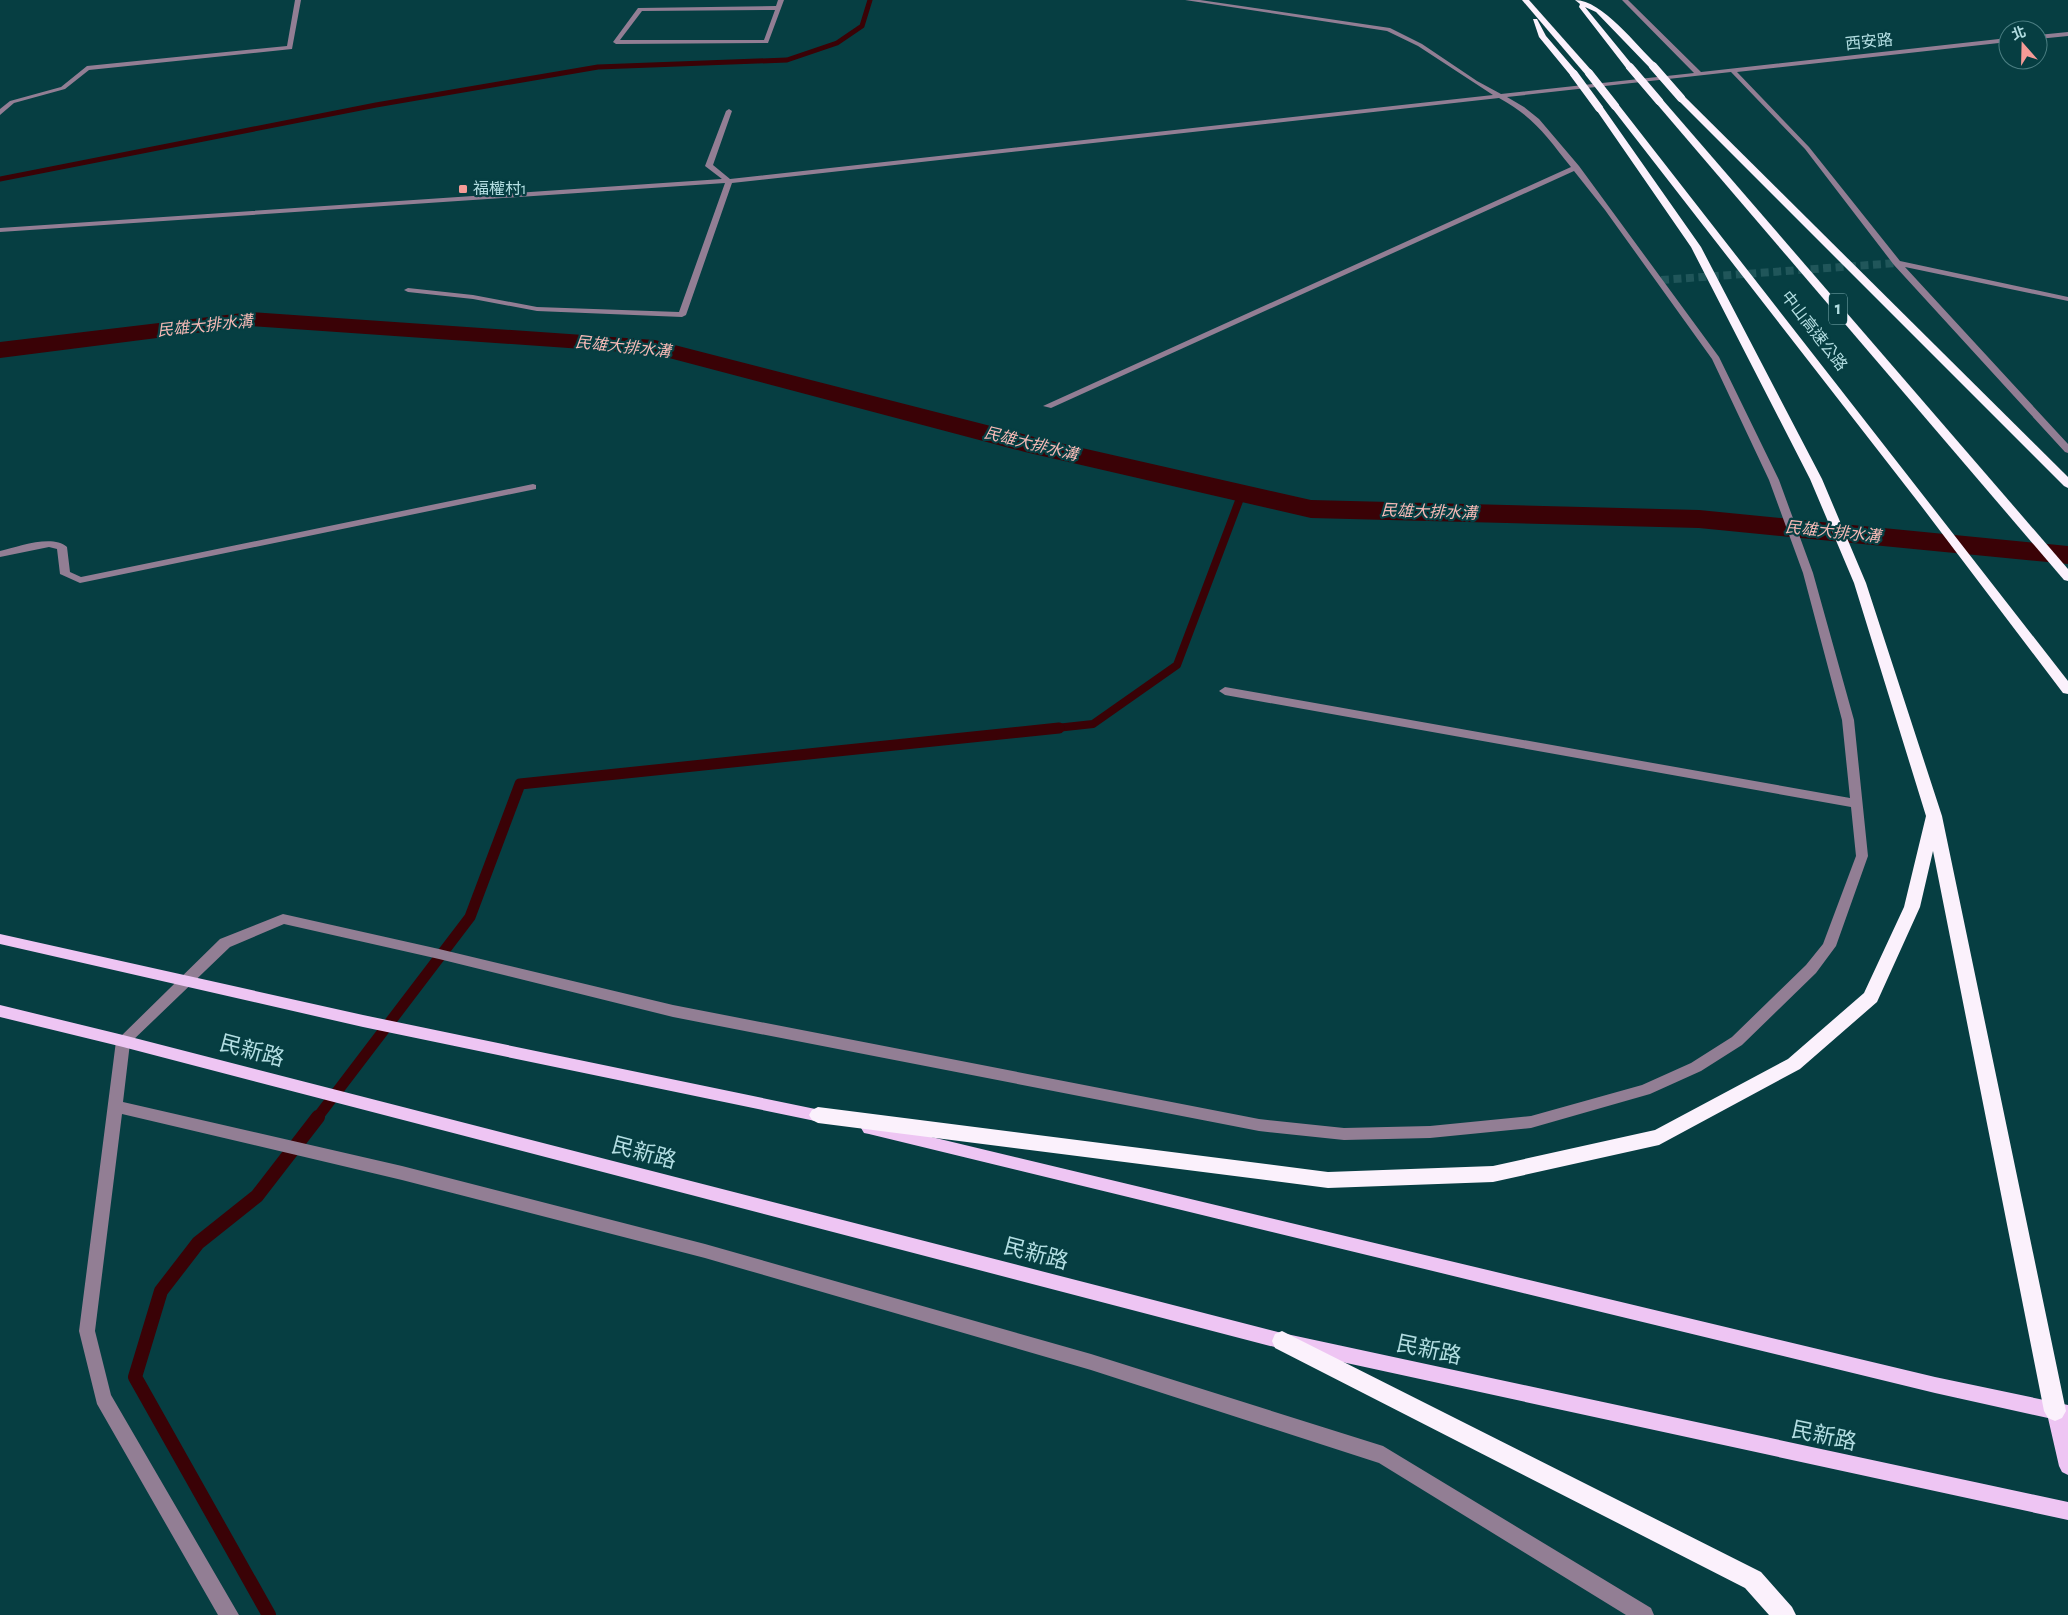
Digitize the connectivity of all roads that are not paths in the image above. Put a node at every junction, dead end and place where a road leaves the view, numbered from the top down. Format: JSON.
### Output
{"nodes":[{"id":1,"x":298,"y":0,"type":"edge"},
{"id":2,"x":781,"y":0,"type":"edge"},
{"id":3,"x":1188,"y":0,"type":"edge"},
{"id":4,"x":1577,"y":0,"type":"edge"},
{"id":5,"x":1625,"y":0,"type":"edge"},
{"id":6,"x":1526,"y":1,"type":"edge"},
{"id":7,"x":778,"y":8,"type":"junction"},
{"id":8,"x":2068,"y":34,"type":"edge"},
{"id":9,"x":2048,"y":36,"type":"edge"},
{"id":10,"x":1998,"y":41,"type":"edge"},
{"id":11,"x":1733,"y":71,"type":"junction"},
{"id":12,"x":1700,"y":75,"type":"junction"},
{"id":13,"x":1502,"y":96,"type":"junction"},
{"id":14,"x":729,"y":110,"type":"dead end"},
{"id":15,"x":0,"y":113,"type":"edge"},
{"id":16,"x":1577,"y":167,"type":"junction"},
{"id":17,"x":729,"y":181,"type":"junction"},
{"id":18,"x":0,"y":230,"type":"edge"},
{"id":19,"x":1896,"y":264,"type":"junction"},
{"id":20,"x":408,"y":290,"type":"dead end"},
{"id":21,"x":2068,"y":299,"type":"edge"},
{"id":22,"x":1048,"y":406,"type":"dead end"},
{"id":23,"x":2068,"y":450,"type":"edge"},
{"id":24,"x":2068,"y":484,"type":"edge"},
{"id":25,"x":533,"y":487,"type":"dead end"},
{"id":26,"x":0,"y":554,"type":"edge"},
{"id":27,"x":2068,"y":577,"type":"edge"},
{"id":28,"x":2068,"y":690,"type":"edge"},
{"id":29,"x":1225,"y":691,"type":"dead end"},
{"id":30,"x":1857,"y":804,"type":"junction"},
{"id":31,"x":1934,"y":816,"type":"junction"},
{"id":32,"x":0,"y":939,"type":"edge"},
{"id":33,"x":184,"y":981,"type":"junction"},
{"id":34,"x":0,"y":1011,"type":"edge"},
{"id":35,"x":123,"y":1040,"type":"junction"},
{"id":36,"x":115,"y":1106,"type":"junction"},
{"id":37,"x":818,"y":1115,"type":"junction"},
{"id":38,"x":1282,"y":1341,"type":"junction"},
{"id":39,"x":2062,"y":1412,"type":"edge"},
{"id":40,"x":2068,"y":1466,"type":"edge"},
{"id":41,"x":2068,"y":1511,"type":"edge"},
{"id":42,"x":228,"y":1615,"type":"edge"},
{"id":43,"x":1644,"y":1615,"type":"edge"},
{"id":44,"x":1784,"y":1615,"type":"edge"}],
"edges":[{"from":1,"to":15,"type":"street"},
{"from":2,"to":7,"type":"street"},
{"from":3,"to":13,"type":"street"},
{"from":4,"to":24,"type":"highway","bridge":true},
{"from":4,"to":27,"type":"highway","name":"中山高速公路","number":"1","bridge":true},
{"from":5,"to":12,"type":"street"},
{"from":6,"to":28,"type":"highway","name":"中山高速公路","bridge":true},
{"from":6,"to":31,"type":"highway","bridge":true},
{"from":7,"to":7,"type":"street"},
{"from":8,"to":9,"type":"street"},
{"from":10,"to":11,"type":"street","name":"西安路"},
{"from":11,"to":12,"type":"street","name":"西安路"},
{"from":11,"to":19,"type":"street"},
{"from":12,"to":13,"type":"street","name":"西安路"},
{"from":13,"to":16,"type":"street"},
{"from":13,"to":17,"type":"street","name":"西安路"},
{"from":14,"to":17,"type":"street"},
{"from":16,"to":22,"type":"street"},
{"from":16,"to":30,"type":"street"},
{"from":17,"to":18,"type":"street","name":"西安路"},
{"from":17,"to":20,"type":"street"},
{"from":19,"to":21,"type":"street"},
{"from":19,"to":23,"type":"street"},
{"from":25,"to":26,"type":"street"},
{"from":29,"to":30,"type":"street"},
{"from":30,"to":33,"type":"street"},
{"from":31,"to":37,"type":"highway"},
{"from":31,"to":39,"type":"highway"},
{"from":32,"to":33,"type":"main road"},
{"from":33,"to":35,"type":"street"},
{"from":33,"to":37,"type":"main road"},
{"from":34,"to":35,"type":"main road","name":"民新路"},
{"from":35,"to":36,"type":"street"},
{"from":35,"to":38,"type":"main road","name":"民新路"},
{"from":36,"to":42,"type":"street"},
{"from":36,"to":43,"type":"street"},
{"from":37,"to":39,"type":"main road"},
{"from":38,"to":41,"type":"main road","name":"民新路"},
{"from":38,"to":44,"type":"highway"},
{"from":39,"to":40,"type":"main road"}]}
